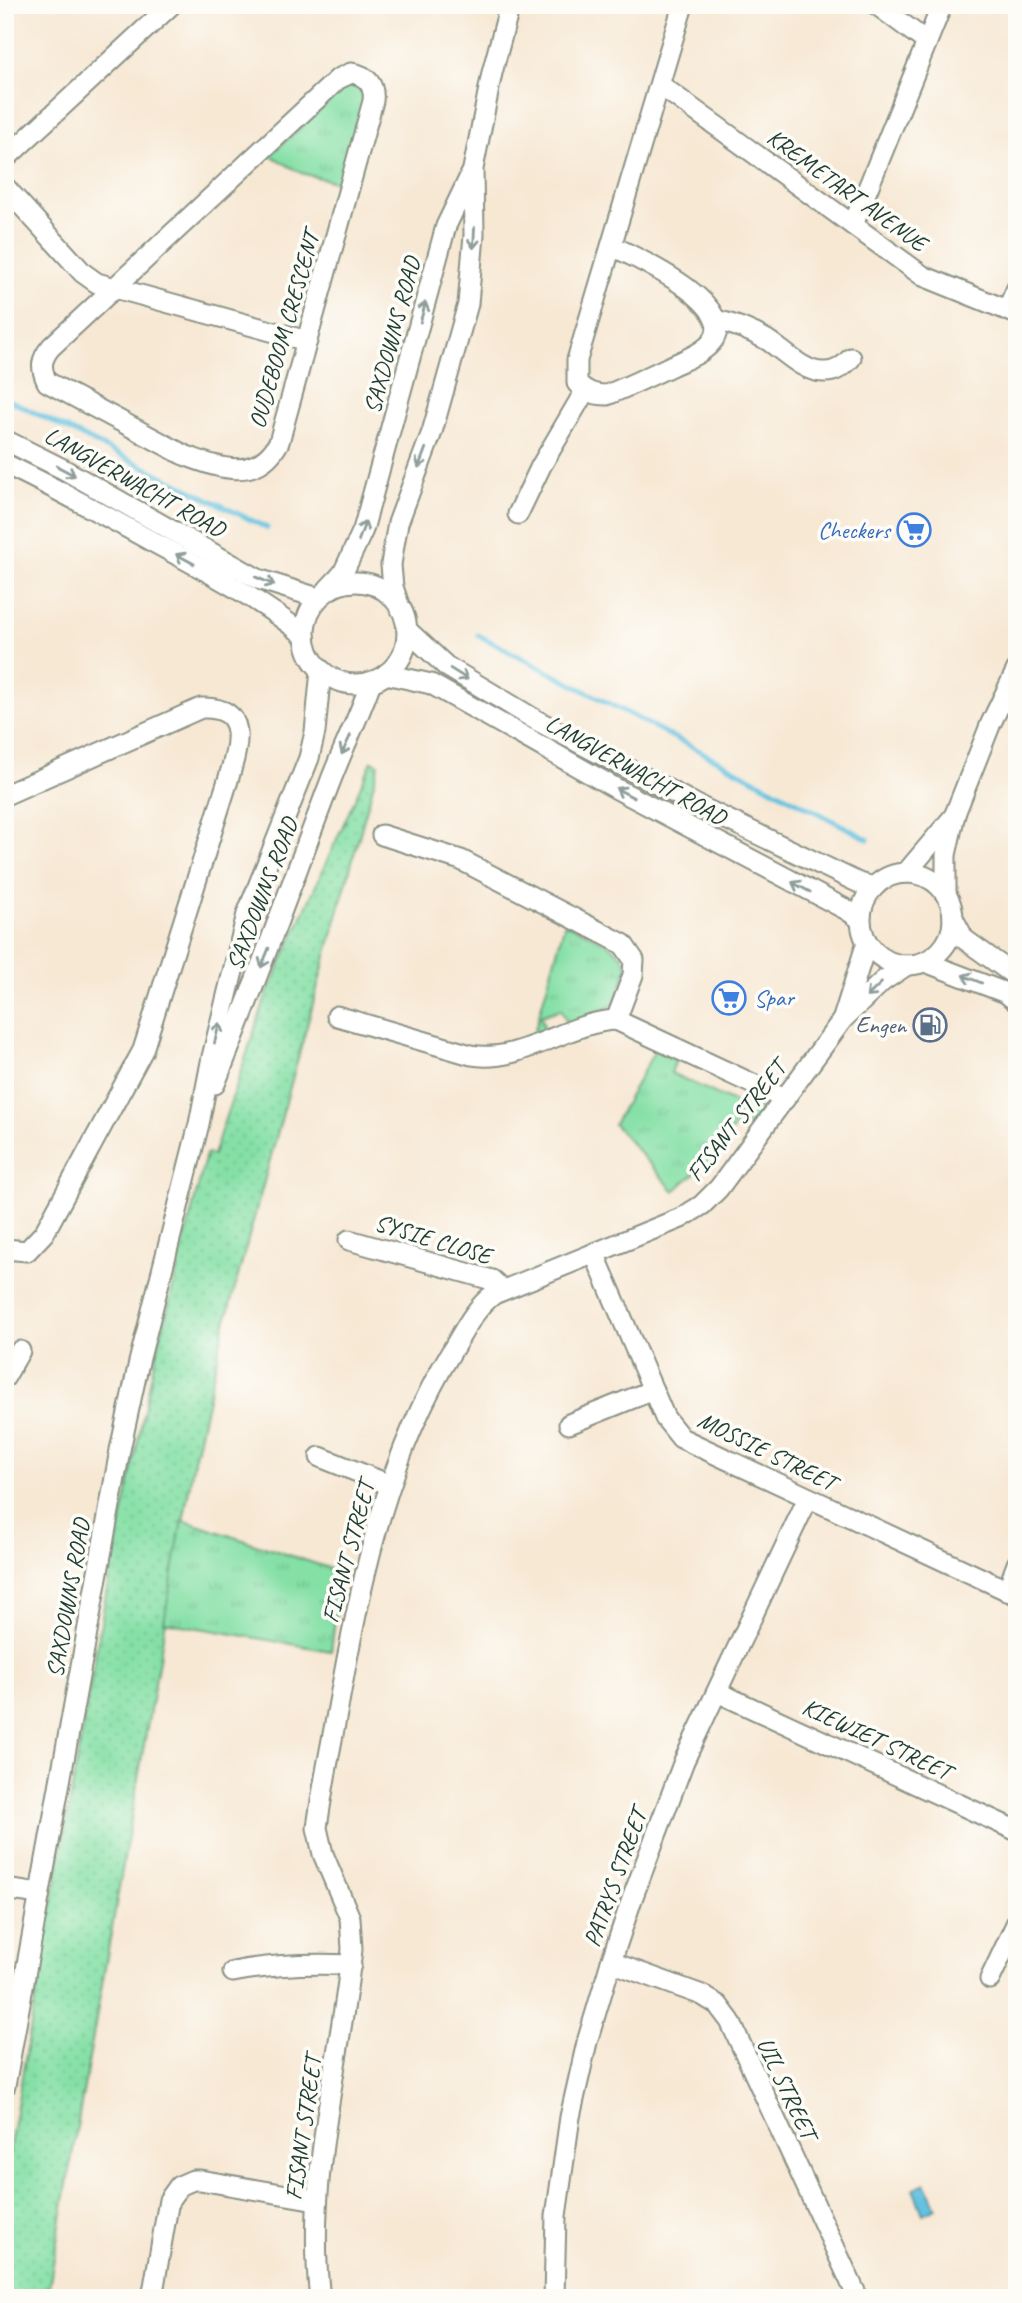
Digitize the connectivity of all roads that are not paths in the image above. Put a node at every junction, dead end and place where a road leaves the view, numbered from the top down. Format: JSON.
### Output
{"nodes":[{"id":1,"x":171,"y":5,"type":"edge"},
{"id":2,"x":510,"y":5,"type":"edge"},
{"id":3,"x":683,"y":5,"type":"edge"},
{"id":4,"x":877,"y":5,"type":"edge"},
{"id":5,"x":942,"y":5,"type":"edge"},
{"id":6,"x":927,"y":42,"type":"junction"},
{"id":7,"x":660,"y":85,"type":"junction"},
{"id":8,"x":5,"y":159,"type":"edge"},
{"id":9,"x":473,"y":169,"type":"junction"},
{"id":10,"x":5,"y":187,"type":"edge"},
{"id":11,"x":853,"y":225,"type":"junction"},
{"id":12,"x":612,"y":246,"type":"junction"},
{"id":13,"x":1017,"y":288,"type":"edge"},
{"id":14,"x":114,"y":289,"type":"junction"},
{"id":15,"x":1012,"y":312,"type":"edge"},
{"id":16,"x":716,"y":320,"type":"junction"},
{"id":17,"x":307,"y":341,"type":"junction"},
{"id":18,"x":851,"y":358,"type":"dead end"},
{"id":19,"x":585,"y":391,"type":"junction"},
{"id":20,"x":5,"y":440,"type":"edge"},
{"id":21,"x":5,"y":464,"type":"edge"},
{"id":22,"x":518,"y":514,"type":"dead end"},
{"id":23,"x":323,"y":594,"type":"junction"},
{"id":24,"x":399,"y":605,"type":"junction"},
{"id":25,"x":407,"y":630,"type":"junction"},
{"id":26,"x":304,"y":635,"type":"junction"},
{"id":27,"x":1017,"y":669,"type":"edge"},
{"id":28,"x":321,"y":670,"type":"junction"},
{"id":29,"x":378,"y":678,"type":"junction"},
{"id":30,"x":5,"y":795,"type":"edge"},
{"id":31,"x":956,"y":814,"type":"junction"},
{"id":32,"x":382,"y":835,"type":"dead end"},
{"id":33,"x":906,"y":873,"type":"junction"},
{"id":34,"x":874,"y":887,"type":"junction"},
{"id":35,"x":946,"y":895,"type":"junction"},
{"id":36,"x":953,"y":918,"type":"junction"},
{"id":37,"x":860,"y":919,"type":"junction"},
{"id":38,"x":867,"y":942,"type":"junction"},
{"id":39,"x":916,"y":963,"type":"junction"},
{"id":40,"x":1017,"y":977,"type":"edge"},
{"id":41,"x":1017,"y":1002,"type":"edge"},
{"id":42,"x":337,"y":1016,"type":"dead end"},
{"id":43,"x":843,"y":1019,"type":"junction"},
{"id":44,"x":616,"y":1020,"type":"junction"},
{"id":45,"x":786,"y":1099,"type":"junction"},
{"id":46,"x":199,"y":1124,"type":"junction"},
{"id":47,"x":349,"y":1240,"type":"dead end"},
{"id":48,"x":5,"y":1249,"type":"edge"},
{"id":49,"x":594,"y":1254,"type":"junction"},
{"id":50,"x":502,"y":1289,"type":"junction"},
{"id":51,"x":20,"y":1351,"type":"dead end"},
{"id":52,"x":5,"y":1377,"type":"edge"},
{"id":53,"x":653,"y":1390,"type":"junction"},
{"id":54,"x":569,"y":1424,"type":"dead end"},
{"id":55,"x":320,"y":1457,"type":"dead end"},
{"id":56,"x":390,"y":1485,"type":"junction"},
{"id":57,"x":808,"y":1498,"type":"junction"},
{"id":58,"x":1017,"y":1564,"type":"edge"},
{"id":59,"x":1012,"y":1593,"type":"edge"},
{"id":60,"x":717,"y":1692,"type":"junction"},
{"id":61,"x":1017,"y":1831,"type":"edge"},
{"id":62,"x":5,"y":1889,"type":"edge"},
{"id":63,"x":39,"y":1894,"type":"junction"},
{"id":64,"x":1017,"y":1922,"type":"edge"},
{"id":65,"x":611,"y":1962,"type":"junction"},
{"id":66,"x":351,"y":1965,"type":"junction"},
{"id":67,"x":233,"y":1972,"type":"dead end"},
{"id":68,"x":990,"y":1979,"type":"dead end"},
{"id":69,"x":5,"y":2086,"type":"edge"},
{"id":70,"x":316,"y":2200,"type":"junction"},
{"id":71,"x":152,"y":2298,"type":"edge"},
{"id":72,"x":320,"y":2298,"type":"edge"},
{"id":73,"x":554,"y":2298,"type":"edge"},
{"id":74,"x":858,"y":2298,"type":"edge"}],
"edges":[{"from":1,"to":8,"type":"street"},
{"from":2,"to":9,"type":"street","name":"SAXDOWNS ROAD"},
{"from":3,"to":7,"type":"street"},
{"from":4,"to":6,"type":"street"},
{"from":5,"to":6,"type":"street"},
{"from":6,"to":11,"type":"street"},
{"from":7,"to":11,"type":"street","name":"KREMETART AVENUE"},
{"from":7,"to":12,"type":"street"},
{"from":23,"to":9,"type":"street","name":"SAXDOWNS ROAD","one_way":true},
{"from":9,"to":24,"type":"street","name":"SAXDOWNS ROAD","one_way":true},
{"from":10,"to":14,"type":"street"},
{"from":11,"to":15,"type":"street","name":"KREMETART AVENUE"},
{"from":12,"to":16,"type":"street"},
{"from":12,"to":19,"type":"street"},
{"from":13,"to":15,"type":"street"},
{"from":14,"to":17,"type":"street"},
{"from":14,"to":17,"type":"street","name":"OUDEBOOM CRESCENT"},
{"from":14,"to":17,"type":"street","name":"OUDEBOOM CRESCENT"},
{"from":16,"to":18,"type":"street"},
{"from":16,"to":19,"type":"street"},
{"from":19,"to":22,"type":"street"},
{"from":20,"to":23,"type":"street","name":"LANGVERWACHT ROAD","one_way":true},
{"from":26,"to":21,"type":"street","name":"LANGVERWACHT ROAD","one_way":true},
{"from":23,"to":24,"type":"street"},
{"from":23,"to":26,"type":"street"},
{"from":24,"to":25,"type":"street"},
{"from":25,"to":29,"type":"street"},
{"from":25,"to":34,"type":"street","name":"LANGVERWACHT ROAD","one_way":true},
{"from":26,"to":28,"type":"street"},
{"from":27,"to":31,"type":"street"},
{"from":28,"to":29,"type":"street"},
{"from":46,"to":28,"type":"street","name":"SAXDOWNS ROAD","one_way":true},
{"from":37,"to":29,"type":"street","name":"LANGVERWACHT ROAD","one_way":true},
{"from":29,"to":46,"type":"street","name":"SAXDOWNS ROAD","one_way":true},
{"from":30,"to":48,"type":"street"},
{"from":31,"to":33,"type":"street"},
{"from":31,"to":35,"type":"street"},
{"from":32,"to":44,"type":"street"},
{"from":33,"to":34,"type":"street"},
{"from":33,"to":35,"type":"street"},
{"from":34,"to":37,"type":"street"},
{"from":35,"to":36,"type":"street"},
{"from":36,"to":39,"type":"street"},
{"from":36,"to":40,"type":"street"},
{"from":37,"to":38,"type":"street"},
{"from":38,"to":39,"type":"street"},
{"from":38,"to":43,"type":"street","name":"FISANT STREET"},
{"from":41,"to":39,"type":"street","one_way":true},
{"from":39,"to":43,"type":"street","name":"FISANT STREET","one_way":true},
{"from":42,"to":44,"type":"street"},
{"from":43,"to":45,"type":"street","name":"FISANT STREET"},
{"from":44,"to":45,"type":"street"},
{"from":45,"to":49,"type":"street","name":"FISANT STREET"},
{"from":46,"to":63,"type":"street","name":"SAXDOWNS ROAD"},
{"from":47,"to":50,"type":"street","name":"SYSIE CLOSE"},
{"from":49,"to":50,"type":"street","name":"FISANT STREET"},
{"from":49,"to":53,"type":"street","name":"MOSSIE STREET"},
{"from":50,"to":56,"type":"street","name":"FISANT STREET"},
{"from":51,"to":52,"type":"street"},
{"from":53,"to":54,"type":"street"},
{"from":53,"to":57,"type":"street","name":"MOSSIE STREET"},
{"from":55,"to":56,"type":"street"},
{"from":56,"to":66,"type":"street","name":"FISANT STREET"},
{"from":57,"to":59,"type":"street","name":"MOSSIE STREET"},
{"from":57,"to":60,"type":"street","name":"PATRYS STREET"},
{"from":58,"to":59,"type":"street"},
{"from":60,"to":61,"type":"street","name":"KIEWIET STREET"},
{"from":60,"to":65,"type":"street","name":"PATRYS STREET"},
{"from":62,"to":63,"type":"street"},
{"from":63,"to":69,"type":"street","name":"SAXDOWNS ROAD"},
{"from":64,"to":68,"type":"street"},
{"from":65,"to":73,"type":"street","name":"PATRYS STREET"},
{"from":65,"to":74,"type":"street","name":"UIL STREET"},
{"from":66,"to":67,"type":"street"},
{"from":66,"to":70,"type":"street","name":"FISANT STREET"},
{"from":70,"to":71,"type":"street"},
{"from":70,"to":72,"type":"street","name":"FISANT STREET"}]}
